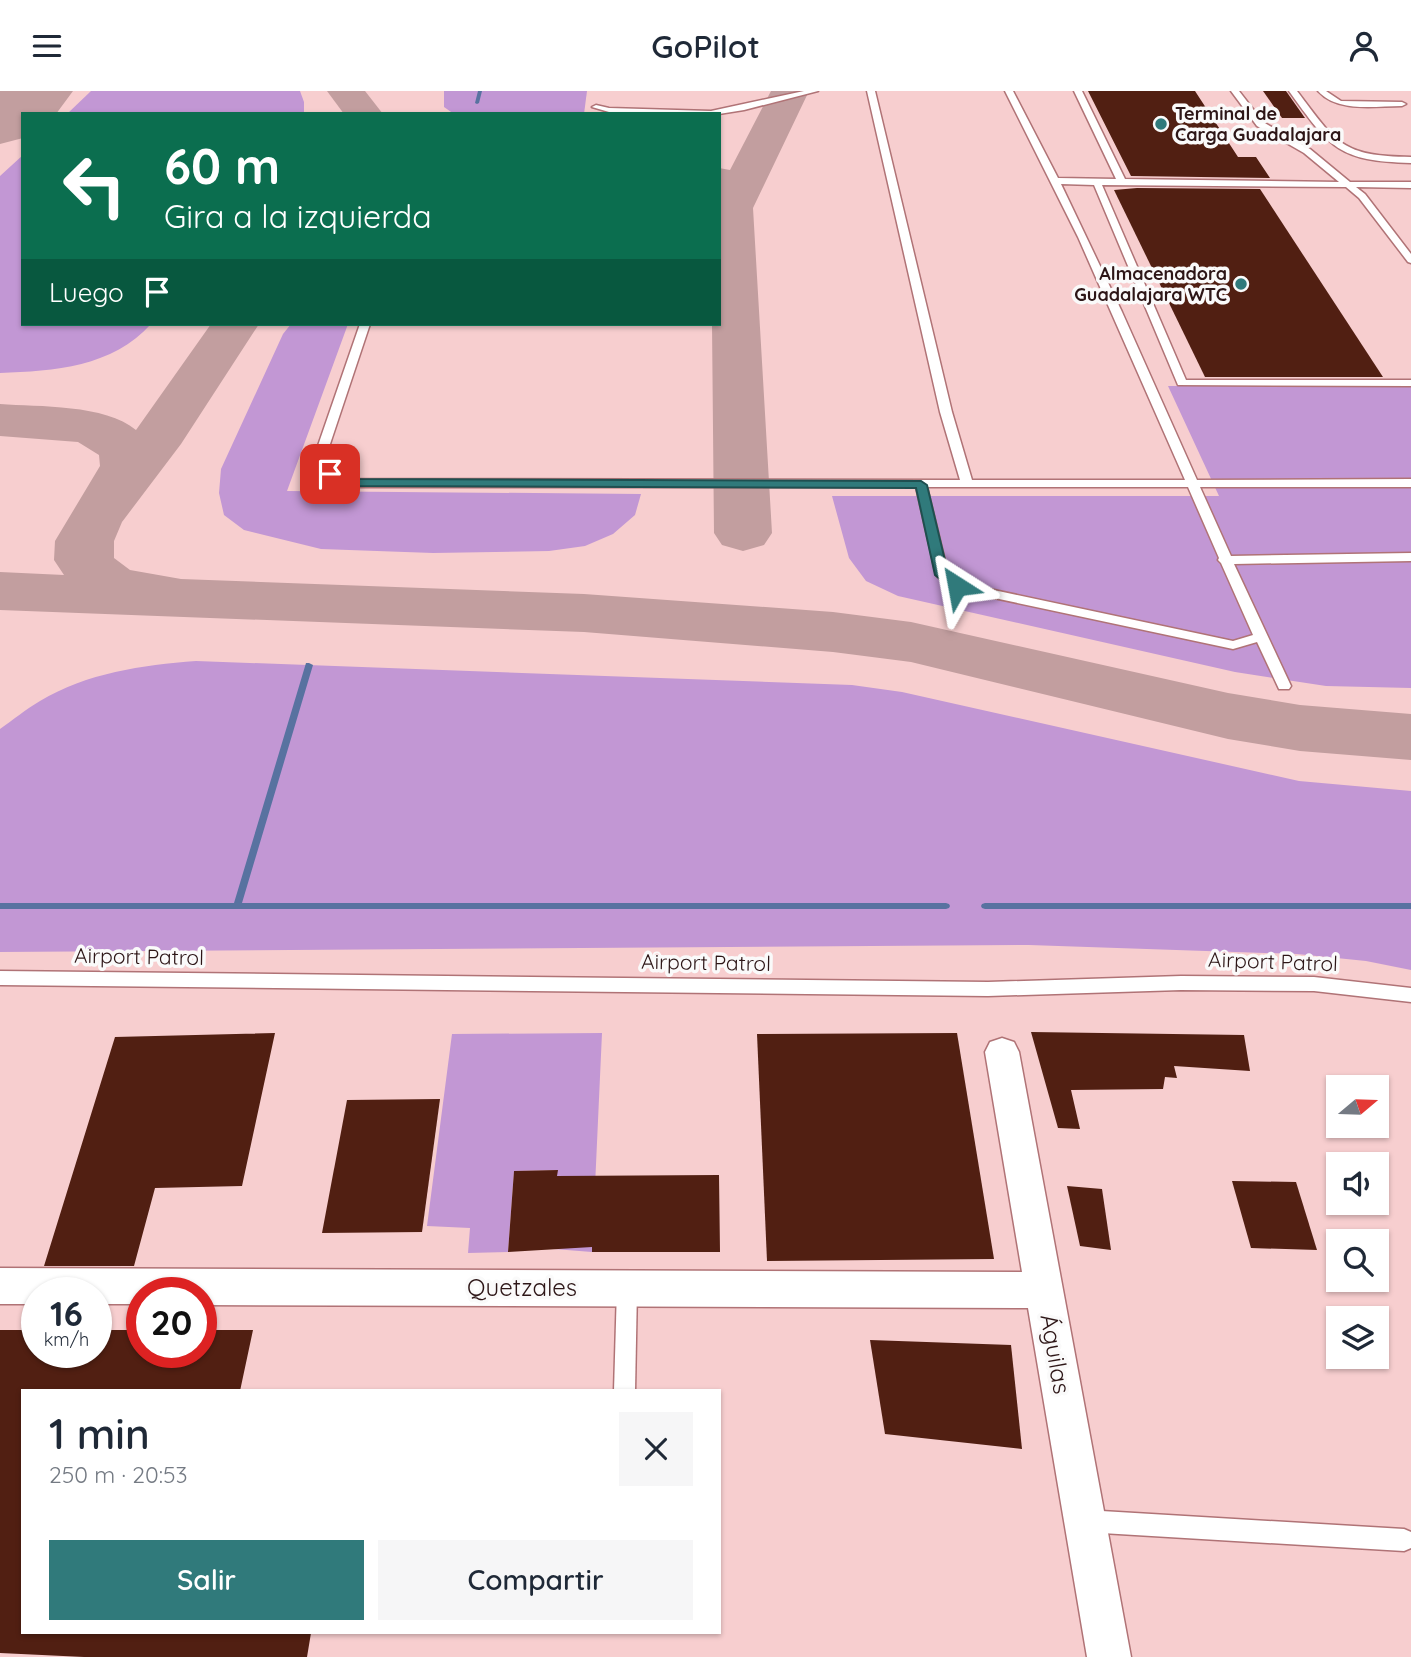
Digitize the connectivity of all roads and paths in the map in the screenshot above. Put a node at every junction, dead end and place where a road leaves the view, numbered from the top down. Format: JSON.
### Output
{"nodes":[{"id":1,"x":814,"y":91,"type":"edge"},
{"id":2,"x":871,"y":91,"type":"edge"},
{"id":3,"x":1009,"y":91,"type":"edge"},
{"id":4,"x":1078,"y":91,"type":"edge"},
{"id":5,"x":1235,"y":91,"type":"edge"},
{"id":6,"x":1293,"y":91,"type":"edge"},
{"id":7,"x":1322,"y":91,"type":"edge"},
{"id":8,"x":595,"y":95,"type":"dead end"},
{"id":9,"x":1402,"y":104,"type":"dead end"},
{"id":10,"x":596,"y":110,"type":"edge"},
{"id":11,"x":677,"y":112,"type":"edge"},
{"id":12,"x":718,"y":112,"type":"edge"},
{"id":13,"x":1411,"y":160,"type":"edge"},
{"id":14,"x":1056,"y":181,"type":"junction"},
{"id":15,"x":1097,"y":182,"type":"junction"},
{"id":16,"x":1122,"y":182,"type":"junction"},
{"id":17,"x":1347,"y":183,"type":"junction"},
{"id":18,"x":1411,"y":185,"type":"edge"},
{"id":19,"x":1411,"y":260,"type":"edge"},
{"id":20,"x":364,"y":326,"type":"edge"},
{"id":21,"x":1411,"y":383,"type":"edge"},
{"id":22,"x":1411,"y":483,"type":"edge"},
{"id":23,"x":967,"y":484,"type":"junction"},
{"id":24,"x":1194,"y":484,"type":"junction"},
{"id":25,"x":921,"y":485,"type":"junction"},
{"id":26,"x":1411,"y":557,"type":"edge"},
{"id":27,"x":1224,"y":560,"type":"junction"},
{"id":28,"x":1261,"y":637,"type":"junction"},
{"id":29,"x":1284,"y":686,"type":"dead end"},
{"id":30,"x":0,"y":978,"type":"edge"},
{"id":31,"x":1411,"y":995,"type":"edge"},
{"id":32,"x":1002,"y":1052,"type":"dead end"},
{"id":33,"x":0,"y":1286,"type":"edge"},
{"id":34,"x":627,"y":1288,"type":"junction"},
{"id":35,"x":1043,"y":1290,"type":"junction"},
{"id":36,"x":624,"y":1389,"type":"edge"},
{"id":37,"x":1085,"y":1521,"type":"junction"},
{"id":38,"x":1404,"y":1540,"type":"dead end"},
{"id":39,"x":1109,"y":1657,"type":"edge"}],
"edges":[{"from":1,"to":12,"type":"lane"},
{"from":2,"to":23,"type":"lane"},
{"from":3,"to":14,"type":"lane"},
{"from":4,"to":16,"type":"lane"},
{"from":5,"to":17,"type":"lane"},
{"from":6,"to":13,"type":"lane"},
{"from":7,"to":9,"type":"lane"},
{"from":8,"to":10,"type":"lane"},
{"from":10,"to":11,"type":"lane"},
{"from":14,"to":15,"type":"lane"},
{"from":14,"to":24,"type":"lane"},
{"from":15,"to":16,"type":"lane"},
{"from":15,"to":21,"type":"lane"},
{"from":16,"to":17,"type":"lane"},
{"from":17,"to":18,"type":"lane"},
{"from":17,"to":19,"type":"lane"},
{"from":20,"to":25,"type":"lane"},
{"from":22,"to":24,"type":"lane"},
{"from":23,"to":24,"type":"lane"},
{"from":23,"to":25,"type":"lane"},
{"from":24,"to":27,"type":"lane"},
{"from":25,"to":28,"type":"lane"},
{"from":26,"to":27,"type":"lane"},
{"from":27,"to":28,"type":"lane"},
{"from":28,"to":29,"type":"lane"},
{"from":30,"to":31,"type":"lane","name":"Airport Patrol"},
{"from":32,"to":35,"type":"street","name":"Águilas"},
{"from":33,"to":34,"type":"street","name":"Quetzales"},
{"from":34,"to":35,"type":"street","name":"Quetzales"},
{"from":34,"to":36,"type":"lane"},
{"from":35,"to":37,"type":"street","name":"Águilas"},
{"from":37,"to":38,"type":"lane"},
{"from":37,"to":39,"type":"street","name":"Águilas"}]}
